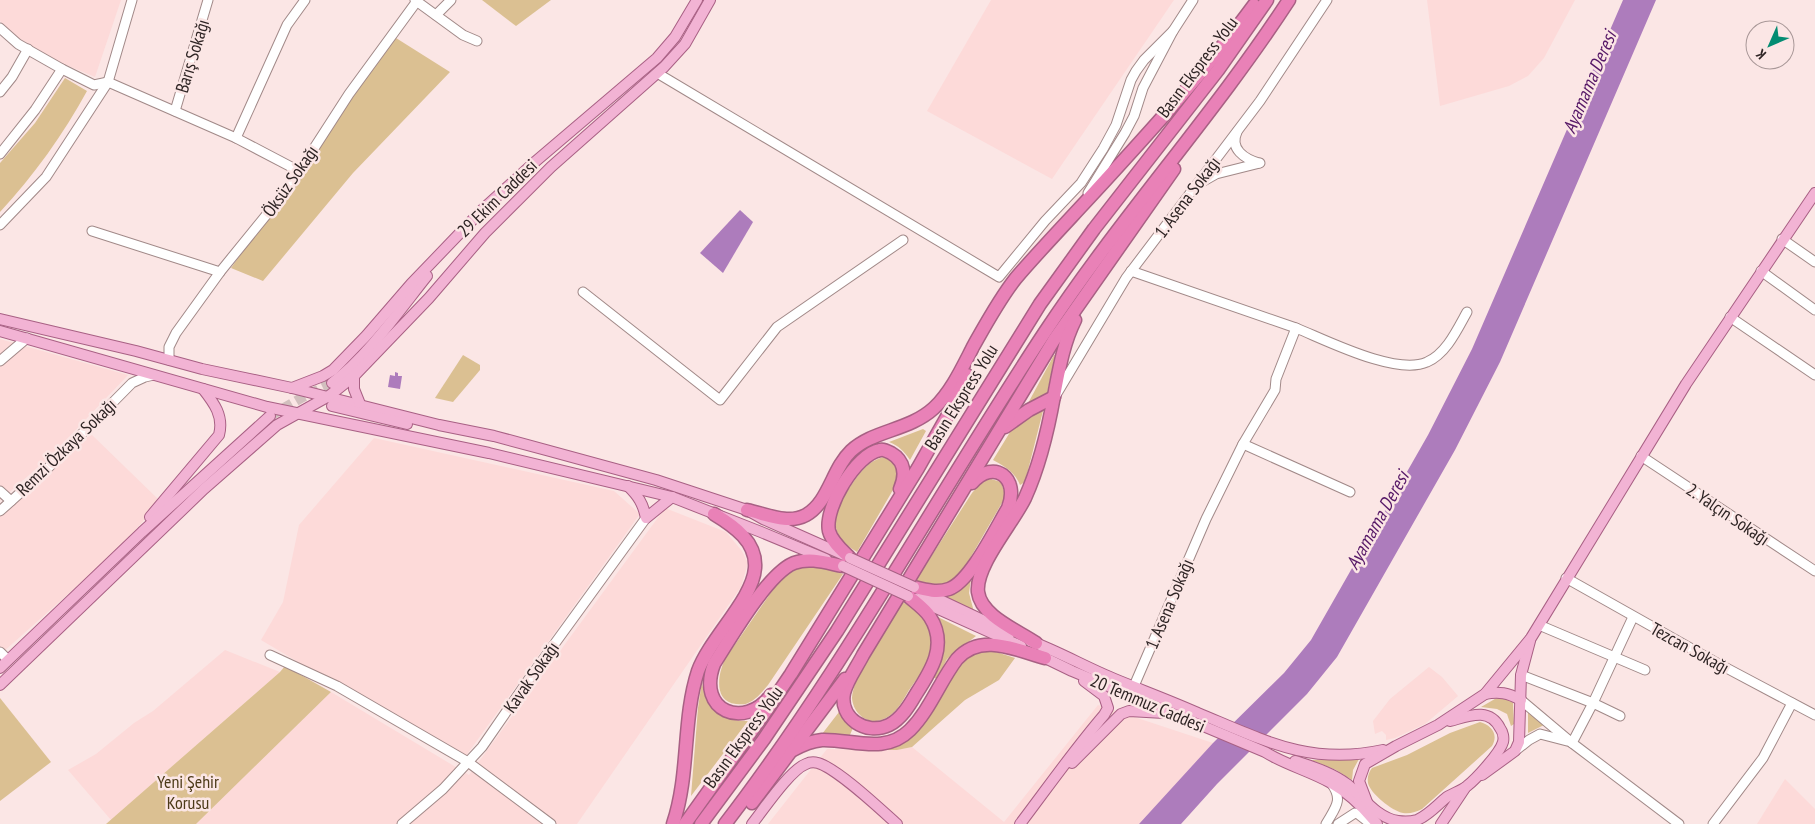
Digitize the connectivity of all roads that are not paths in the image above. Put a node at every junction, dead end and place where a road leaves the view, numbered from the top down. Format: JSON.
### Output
{"nodes":[{"id":1,"x":132,"y":0,"type":"edge"},
{"id":2,"x":208,"y":0,"type":"edge"},
{"id":3,"x":305,"y":0,"type":"edge"},
{"id":4,"x":451,"y":0,"type":"edge"},
{"id":5,"x":697,"y":0,"type":"edge"},
{"id":6,"x":710,"y":0,"type":"edge"},
{"id":7,"x":1194,"y":0,"type":"edge"},
{"id":8,"x":1258,"y":0,"type":"edge"},
{"id":9,"x":1267,"y":0,"type":"edge"},
{"id":10,"x":1289,"y":0,"type":"edge"},
{"id":11,"x":1327,"y":0,"type":"edge"},
{"id":12,"x":416,"y":1,"type":"edge"},
{"id":13,"x":436,"y":15,"type":"junction"},
{"id":14,"x":0,"y":28,"type":"edge"},
{"id":15,"x":1173,"y":31,"type":"junction"},
{"id":16,"x":477,"y":40,"type":"dead end"},
{"id":17,"x":28,"y":48,"type":"junction"},
{"id":18,"x":1248,"y":62,"type":"junction"},
{"id":19,"x":62,"y":69,"type":"junction"},
{"id":20,"x":658,"y":73,"type":"junction"},
{"id":21,"x":108,"y":82,"type":"junction"},
{"id":22,"x":0,"y":92,"type":"edge"},
{"id":23,"x":175,"y":111,"type":"junction"},
{"id":24,"x":1239,"y":128,"type":"junction"},
{"id":25,"x":236,"y":138,"type":"junction"},
{"id":26,"x":0,"y":154,"type":"edge"},
{"id":27,"x":299,"y":171,"type":"junction"},
{"id":28,"x":1194,"y":188,"type":"junction"},
{"id":29,"x":1815,"y":193,"type":"edge"},
{"id":30,"x":1072,"y":216,"type":"junction"},
{"id":31,"x":0,"y":226,"type":"edge"},
{"id":32,"x":92,"y":231,"type":"dead end"},
{"id":33,"x":457,"y":236,"type":"junction"},
{"id":34,"x":902,"y":240,"type":"dead end"},
{"id":35,"x":1782,"y":240,"type":"junction"},
{"id":36,"x":1815,"y":262,"type":"edge"},
{"id":37,"x":1131,"y":271,"type":"junction"},
{"id":38,"x":1761,"y":271,"type":"junction"},
{"id":39,"x":220,"y":272,"type":"junction"},
{"id":40,"x":1097,"y":280,"type":"junction"},
{"id":41,"x":583,"y":292,"type":"dead end"},
{"id":42,"x":1815,"y":310,"type":"edge"},
{"id":43,"x":1466,"y":312,"type":"dead end"},
{"id":44,"x":1730,"y":317,"type":"junction"},
{"id":45,"x":0,"y":319,"type":"edge"},
{"id":46,"x":987,"y":324,"type":"junction"},
{"id":47,"x":1296,"y":328,"type":"junction"},
{"id":48,"x":0,"y":331,"type":"edge"},
{"id":49,"x":27,"y":338,"type":"junction"},
{"id":50,"x":169,"y":360,"type":"junction"},
{"id":51,"x":0,"y":361,"type":"edge"},
{"id":52,"x":132,"y":369,"type":"junction"},
{"id":53,"x":155,"y":375,"type":"junction"},
{"id":54,"x":1815,"y":375,"type":"edge"},
{"id":55,"x":354,"y":376,"type":"junction"},
{"id":56,"x":132,"y":383,"type":"junction"},
{"id":57,"x":332,"y":383,"type":"tunnel mouth"},
{"id":58,"x":292,"y":388,"type":"junction"},
{"id":59,"x":203,"y":389,"type":"junction"},
{"id":60,"x":1054,"y":398,"type":"junction"},
{"id":61,"x":331,"y":401,"type":"junction"},
{"id":62,"x":360,"y":404,"type":"junction"},
{"id":63,"x":299,"y":414,"type":"junction"},
{"id":64,"x":270,"y":416,"type":"tunnel mouth"},
{"id":65,"x":1000,"y":431,"type":"junction"},
{"id":66,"x":1243,"y":444,"type":"junction"},
{"id":67,"x":534,"y":446,"type":"junction"},
{"id":68,"x":1641,"y":456,"type":"junction"},
{"id":69,"x":627,"y":485,"type":"junction"},
{"id":70,"x":0,"y":491,"type":"edge"},
{"id":71,"x":1350,"y":492,"type":"dead end"},
{"id":72,"x":672,"y":497,"type":"junction"},
{"id":73,"x":959,"y":499,"type":"junction"},
{"id":74,"x":11,"y":501,"type":"junction"},
{"id":75,"x":0,"y":510,"type":"edge"},
{"id":76,"x":747,"y":510,"type":"junction"},
{"id":77,"x":714,"y":514,"type":"junction"},
{"id":78,"x":646,"y":518,"type":"junction"},
{"id":79,"x":885,"y":523,"type":"junction"},
{"id":80,"x":142,"y":532,"type":"junction"},
{"id":81,"x":847,"y":562,"type":"junction"},
{"id":82,"x":1815,"y":571,"type":"edge"},
{"id":83,"x":1566,"y":578,"type":"junction"},
{"id":84,"x":911,"y":592,"type":"junction"},
{"id":85,"x":1633,"y":617,"type":"junction"},
{"id":86,"x":1539,"y":625,"type":"junction"},
{"id":87,"x":1531,"y":638,"type":"junction"},
{"id":88,"x":1036,"y":643,"type":"junction"},
{"id":89,"x":0,"y":652,"type":"edge"},
{"id":90,"x":270,"y":655,"type":"dead end"},
{"id":91,"x":863,"y":655,"type":"junction"},
{"id":92,"x":1615,"y":657,"type":"junction"},
{"id":93,"x":1045,"y":658,"type":"junction"},
{"id":94,"x":799,"y":659,"type":"junction"},
{"id":95,"x":8,"y":660,"type":"junction"},
{"id":96,"x":0,"y":668,"type":"edge"},
{"id":97,"x":1645,"y":670,"type":"dead end"},
{"id":98,"x":1072,"y":671,"type":"junction"},
{"id":99,"x":1521,"y":675,"type":"junction"},
{"id":100,"x":0,"y":686,"type":"edge"},
{"id":101,"x":1134,"y":686,"type":"junction"},
{"id":102,"x":1485,"y":694,"type":"junction"},
{"id":103,"x":1521,"y":700,"type":"junction"},
{"id":104,"x":1792,"y":702,"type":"junction"},
{"id":105,"x":1593,"y":703,"type":"junction"},
{"id":106,"x":1172,"y":713,"type":"junction"},
{"id":107,"x":1815,"y":715,"type":"edge"},
{"id":108,"x":1620,"y":716,"type":"dead end"},
{"id":109,"x":1196,"y":717,"type":"junction"},
{"id":110,"x":1438,"y":725,"type":"junction"},
{"id":111,"x":1572,"y":743,"type":"junction"},
{"id":112,"x":1396,"y":746,"type":"junction"},
{"id":113,"x":1268,"y":748,"type":"junction"},
{"id":114,"x":793,"y":750,"type":"junction"},
{"id":115,"x":1515,"y":751,"type":"junction"},
{"id":116,"x":468,"y":762,"type":"junction"},
{"id":117,"x":1057,"y":774,"type":"junction"},
{"id":118,"x":1473,"y":780,"type":"junction"},
{"id":119,"x":1331,"y":783,"type":"junction"},
{"id":120,"x":1465,"y":788,"type":"junction"},
{"id":121,"x":1367,"y":802,"type":"junction"},
{"id":122,"x":1375,"y":811,"type":"junction"},
{"id":123,"x":402,"y":824,"type":"edge"},
{"id":124,"x":551,"y":824,"type":"edge"},
{"id":125,"x":673,"y":824,"type":"edge"},
{"id":126,"x":685,"y":824,"type":"edge"},
{"id":127,"x":701,"y":824,"type":"edge"},
{"id":128,"x":725,"y":824,"type":"edge"},
{"id":129,"x":735,"y":824,"type":"edge"},
{"id":130,"x":752,"y":824,"type":"edge"},
{"id":131,"x":898,"y":824,"type":"edge"},
{"id":132,"x":1020,"y":824,"type":"edge"},
{"id":133,"x":1326,"y":824,"type":"edge"},
{"id":134,"x":1338,"y":824,"type":"edge"},
{"id":135,"x":1371,"y":824,"type":"edge"},
{"id":136,"x":1377,"y":824,"type":"edge"},
{"id":137,"x":1386,"y":824,"type":"edge"},
{"id":138,"x":1441,"y":824,"type":"edge"},
{"id":139,"x":1679,"y":824,"type":"edge"},
{"id":140,"x":1713,"y":824,"type":"edge"}],
"edges":[{"from":1,"to":21,"type":"street"},
{"from":2,"to":23,"type":"street","name":"Barış Sokağı"},
{"from":3,"to":25,"type":"street"},
{"from":4,"to":13,"type":"street"},
{"from":5,"to":33,"type":"main road","name":"29 Ekim Caddesi"},
{"from":6,"to":20,"type":"main road","name":"29 Ekim Caddesi"},
{"from":7,"to":15,"type":"street"},
{"from":8,"to":30,"type":"highway"},
{"from":9,"to":127,"type":"highway","name":"Basın Ekspress Yolu"},
{"from":10,"to":18,"type":"highway","name":"Basın Ekspress Yolu"},
{"from":11,"to":24,"type":"street","name":"1. Asena Sokağı"},
{"from":12,"to":13,"type":"street"},
{"from":12,"to":27,"type":"street","name":"Öksüz Sokağı"},
{"from":13,"to":16,"type":"street"},
{"from":14,"to":17,"type":"street"},
{"from":15,"to":20,"type":"street"},
{"from":15,"to":30,"type":"street"},
{"from":17,"to":19,"type":"street"},
{"from":17,"to":22,"type":"street"},
{"from":18,"to":40,"type":"highway"},
{"from":18,"to":128,"type":"highway","name":"Basın Ekspress Yolu"},
{"from":19,"to":21,"type":"street"},
{"from":19,"to":26,"type":"street"},
{"from":20,"to":55,"type":"main road","name":"29 Ekim Caddesi"},
{"from":21,"to":23,"type":"street"},
{"from":21,"to":31,"type":"street"},
{"from":23,"to":25,"type":"street"},
{"from":24,"to":28,"type":"street","name":"1. Asena Sokağı"},
{"from":24,"to":28,"type":"street"},
{"from":25,"to":27,"type":"street"},
{"from":27,"to":39,"type":"street","name":"Öksüz Sokağı"},
{"from":28,"to":37,"type":"street","name":"1. Asena Sokağı"},
{"from":29,"to":35,"type":"main road"},
{"from":30,"to":46,"type":"highway"},
{"from":32,"to":39,"type":"street"},
{"from":33,"to":57,"type":"main road"},
{"from":33,"to":58,"type":"main road","name":"29 Ekim Caddesi"},
{"from":34,"to":41,"type":"street"},
{"from":35,"to":36,"type":"street"},
{"from":35,"to":38,"type":"main road"},
{"from":37,"to":47,"type":"street"},
{"from":37,"to":60,"type":"street","name":"1. Asena Sokağı"},
{"from":38,"to":42,"type":"street"},
{"from":38,"to":44,"type":"main road"},
{"from":39,"to":50,"type":"street","name":"Öksüz Sokağı"},
{"from":40,"to":60,"type":"highway"},
{"from":40,"to":65,"type":"highway"},
{"from":43,"to":47,"type":"street"},
{"from":44,"to":54,"type":"street"},
{"from":44,"to":68,"type":"main road"},
{"from":45,"to":50,"type":"main road"},
{"from":46,"to":76,"type":"highway"},
{"from":46,"to":79,"type":"highway"},
{"from":47,"to":66,"type":"street","name":"1. Asena Sokağı"},
{"from":48,"to":49,"type":"main road"},
{"from":49,"to":51,"type":"street"},
{"from":49,"to":52,"type":"main road"},
{"from":50,"to":58,"type":"main road"},
{"from":52,"to":53,"type":"main road"},
{"from":52,"to":56,"type":"street"},
{"from":53,"to":56,"type":"street"},
{"from":53,"to":59,"type":"main road"},
{"from":55,"to":61,"type":"main road","name":"29 Ekim Caddesi"},
{"from":55,"to":62,"type":"main road"},
{"from":56,"to":74,"type":"street","name":"Remzi Özkaya Sokağı"},
{"from":58,"to":61,"type":"main road"},
{"from":59,"to":63,"type":"main road"},
{"from":59,"to":80,"type":"main road"},
{"from":60,"to":65,"type":"highway"},
{"from":60,"to":88,"type":"highway"},
{"from":61,"to":62,"type":"main road"},
{"from":61,"to":63,"type":"main road","name":"29 Ekim Caddesi"},
{"from":61,"to":67,"type":"main road"},
{"from":62,"to":67,"type":"main road"},
{"from":63,"to":69,"type":"main road"},
{"from":63,"to":100,"type":"main road","name":"29 Ekim Caddesi"},
{"from":64,"to":80,"type":"main road"},
{"from":65,"to":73,"type":"highway"},
{"from":66,"to":71,"type":"street"},
{"from":66,"to":101,"type":"street","name":"1. Asena Sokağı"},
{"from":67,"to":76,"type":"main road"},
{"from":68,"to":82,"type":"street","name":"2. Yalçın Sokağı"},
{"from":68,"to":83,"type":"main road"},
{"from":69,"to":72,"type":"main road"},
{"from":69,"to":78,"type":"main road"},
{"from":70,"to":74,"type":"street"},
{"from":72,"to":77,"type":"main road"},
{"from":72,"to":78,"type":"main road"},
{"from":73,"to":84,"type":"highway"},
{"from":73,"to":91,"type":"highway"},
{"from":74,"to":75,"type":"street","name":"Remzi Özkaya Sokağı"},
{"from":76,"to":81,"type":"main road"},
{"from":77,"to":81,"type":"main road"},
{"from":77,"to":125,"type":"highway"},
{"from":78,"to":116,"type":"street","name":"Kavak Sokağı"},
{"from":79,"to":81,"type":"highway"},
{"from":79,"to":94,"type":"highway"},
{"from":80,"to":95,"type":"main road"},
{"from":81,"to":84,"type":"main road","bridge":true},
{"from":81,"to":94,"type":"highway"},
{"from":83,"to":85,"type":"street","name":"Tezcan Sokağı"},
{"from":83,"to":86,"type":"main road"},
{"from":84,"to":88,"type":"main road"},
{"from":84,"to":91,"type":"highway"},
{"from":84,"to":93,"type":"main road","name":"20 Temmuz Caddesi"},
{"from":85,"to":92,"type":"street"},
{"from":85,"to":104,"type":"street","name":"Tezcan Sokağı"},
{"from":86,"to":87,"type":"main road"},
{"from":86,"to":92,"type":"street"},
{"from":87,"to":99,"type":"main road"},
{"from":87,"to":102,"type":"main road"},
{"from":88,"to":101,"type":"main road"},
{"from":89,"to":95,"type":"street"},
{"from":90,"to":116,"type":"street"},
{"from":91,"to":114,"type":"highway"},
{"from":92,"to":97,"type":"street"},
{"from":92,"to":105,"type":"street"},
{"from":93,"to":98,"type":"main road","name":"20 Temmuz Caddesi"},
{"from":93,"to":114,"type":"highway"},
{"from":94,"to":126,"type":"highway"},
{"from":95,"to":96,"type":"main road"},
{"from":98,"to":106,"type":"main road","name":"20 Temmuz Caddesi"},
{"from":98,"to":117,"type":"main road"},
{"from":99,"to":103,"type":"main road"},
{"from":99,"to":105,"type":"street"},
{"from":101,"to":109,"type":"main road"},
{"from":102,"to":103,"type":"main road"},
{"from":102,"to":110,"type":"main road"},
{"from":103,"to":111,"type":"street"},
{"from":103,"to":115,"type":"main road"},
{"from":104,"to":107,"type":"street","name":"Tezcan Sokağı"},
{"from":104,"to":140,"type":"street"},
{"from":105,"to":108,"type":"street"},
{"from":105,"to":111,"type":"street"},
{"from":106,"to":109,"type":"main road","name":"20 Temmuz Caddesi"},
{"from":106,"to":117,"type":"main road"},
{"from":109,"to":113,"type":"main road"},
{"from":110,"to":112,"type":"main road"},
{"from":110,"to":118,"type":"main road"},
{"from":111,"to":115,"type":"street"},
{"from":111,"to":139,"type":"street"},
{"from":112,"to":113,"type":"main road"},
{"from":112,"to":121,"type":"main road"},
{"from":113,"to":119,"type":"main road"},
{"from":113,"to":121,"type":"main road"},
{"from":114,"to":129,"type":"highway"},
{"from":115,"to":118,"type":"main road"},
{"from":116,"to":123,"type":"street","name":"Kavak Sokağı"},
{"from":116,"to":124,"type":"street"},
{"from":117,"to":132,"type":"main road"},
{"from":118,"to":120,"type":"main road"},
{"from":119,"to":133,"type":"street"},
{"from":119,"to":136,"type":"main road"},
{"from":120,"to":122,"type":"main road"},
{"from":120,"to":138,"type":"main road"},
{"from":121,"to":122,"type":"main road"},
{"from":122,"to":137,"type":"main road"},
{"from":130,"to":131,"type":"main road"},
{"from":134,"to":135,"type":"street"}]}
